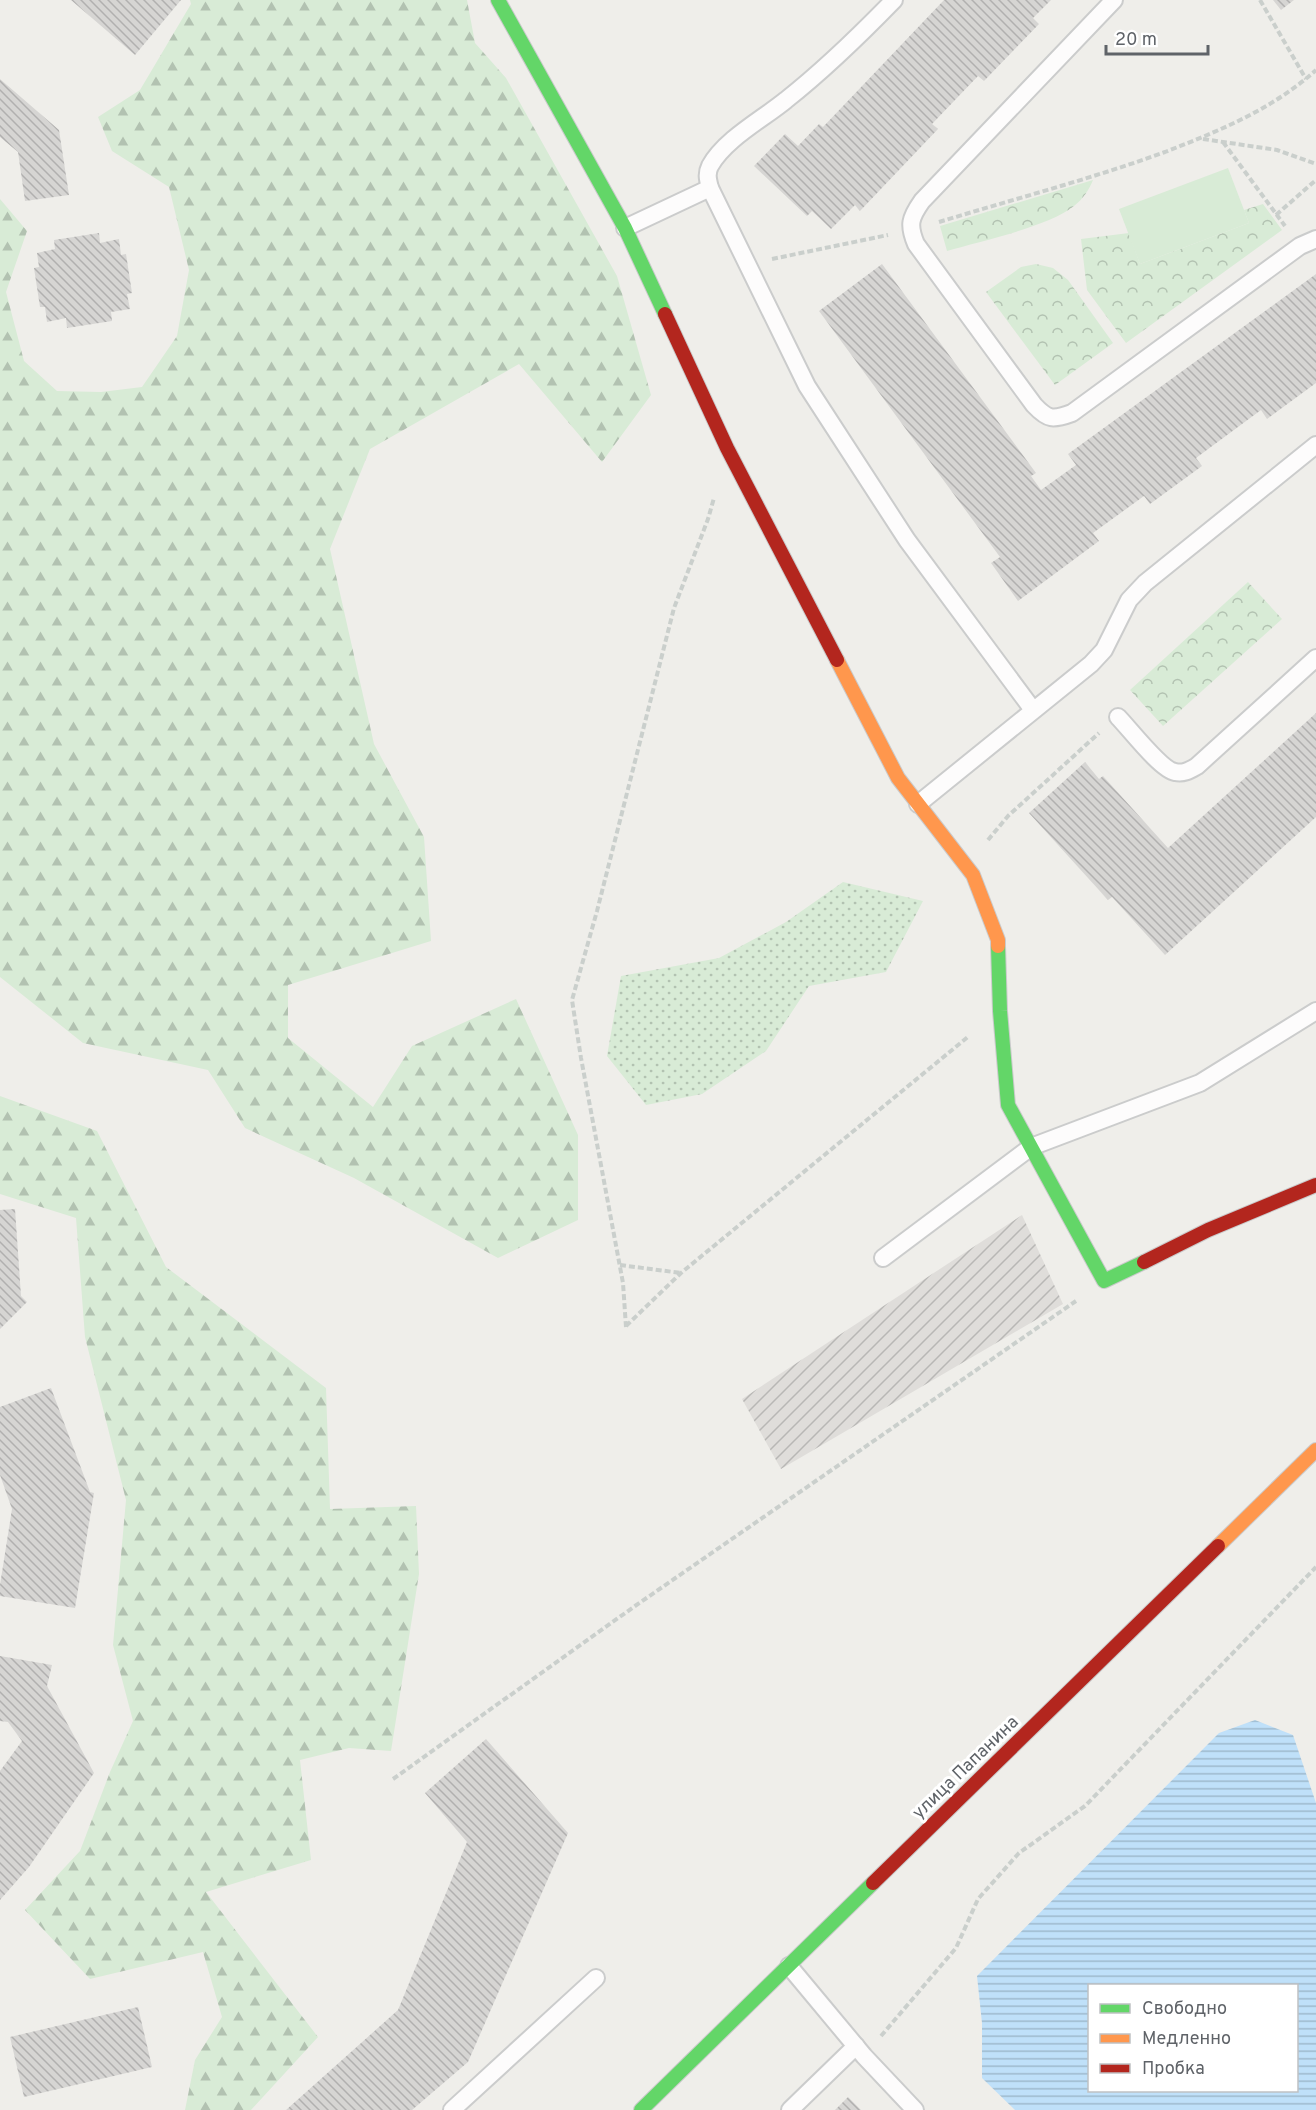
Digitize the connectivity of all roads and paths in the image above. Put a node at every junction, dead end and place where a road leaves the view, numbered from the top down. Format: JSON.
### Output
{"nodes":[{"id":1,"x":498,"y":0,"type":"edge"},
{"id":2,"x":894,"y":0,"type":"edge"},
{"id":3,"x":1114,"y":0,"type":"edge"},
{"id":4,"x":1260,"y":0,"type":"edge"},
{"id":5,"x":1316,"y":71,"type":"edge"},
{"id":6,"x":1306,"y":79,"type":"junction"},
{"id":7,"x":1200,"y":139,"type":"junction"},
{"id":8,"x":1223,"y":142,"type":"junction"},
{"id":9,"x":1316,"y":164,"type":"edge"},
{"id":10,"x":1316,"y":180,"type":"edge"},
{"id":11,"x":710,"y":188,"type":"junction"},
{"id":12,"x":1276,"y":215,"type":"junction"},
{"id":13,"x":625,"y":228,"type":"junction"},
{"id":14,"x":910,"y":231,"type":"junction"},
{"id":15,"x":1316,"y":239,"type":"edge"},
{"id":16,"x":1300,"y":246,"type":"junction"},
{"id":17,"x":747,"y":264,"type":"junction"},
{"id":18,"x":1316,"y":445,"type":"edge"},
{"id":19,"x":727,"y":448,"type":"junction"},
{"id":20,"x":1316,"y":658,"type":"edge"},
{"id":21,"x":1033,"y":710,"type":"junction"},
{"id":22,"x":1118,"y":717,"type":"joint"},
{"id":23,"x":918,"y":804,"type":"junction"},
{"id":24,"x":987,"y":842,"type":"dead end"},
{"id":25,"x":1000,"y":1011,"type":"junction"},
{"id":26,"x":1316,"y":1011,"type":"edge"},
{"id":27,"x":1031,"y":1147,"type":"junction"},
{"id":28,"x":1316,"y":1185,"type":"edge"},
{"id":29,"x":883,"y":1258,"type":"dead end"},
{"id":30,"x":620,"y":1264,"type":"junction"},
{"id":31,"x":681,"y":1273,"type":"junction"},
{"id":32,"x":1104,"y":1281,"type":"junction"},
{"id":33,"x":1316,"y":1450,"type":"edge"},
{"id":34,"x":1316,"y":1567,"type":"edge"},
{"id":35,"x":393,"y":1779,"type":"dead end"},
{"id":36,"x":789,"y":1966,"type":"junction"},
{"id":37,"x":596,"y":1978,"type":"dead end"},
{"id":38,"x":860,"y":2051,"type":"junction"},
{"id":39,"x":452,"y":2110,"type":"edge"},
{"id":40,"x":641,"y":2110,"type":"edge"},
{"id":41,"x":790,"y":2110,"type":"edge"},
{"id":42,"x":915,"y":2110,"type":"edge"}],
"edges":[{"from":1,"to":13,"type":"street"},
{"from":2,"to":11,"type":"lane"},
{"from":3,"to":14,"type":"lane"},
{"from":4,"to":6,"type":"path"},
{"from":5,"to":6,"type":"path"},
{"from":6,"to":7,"type":"path"},
{"from":7,"to":8,"type":"path"},
{"from":7,"to":14,"type":"path"},
{"from":8,"to":9,"type":"path"},
{"from":8,"to":12,"type":"path"},
{"from":10,"to":12,"type":"path"},
{"from":11,"to":13,"type":"lane"},
{"from":11,"to":17,"type":"lane"},
{"from":12,"to":16,"type":"path"},
{"from":13,"to":19,"type":"street"},
{"from":14,"to":16,"type":"lane"},
{"from":14,"to":17,"type":"path"},
{"from":15,"to":16,"type":"lane"},
{"from":17,"to":21,"type":"lane"},
{"from":18,"to":21,"type":"lane"},
{"from":19,"to":23,"type":"street"},
{"from":19,"to":30,"type":"path"},
{"from":20,"to":22,"type":"lane"},
{"from":21,"to":23,"type":"lane"},
{"from":22,"to":24,"type":"path"},
{"from":23,"to":25,"type":"street"},
{"from":25,"to":27,"type":"street"},
{"from":25,"to":31,"type":"path"},
{"from":26,"to":27,"type":"lane"},
{"from":27,"to":29,"type":"lane"},
{"from":27,"to":32,"type":"street"},
{"from":28,"to":32,"type":"street"},
{"from":30,"to":31,"type":"path"},
{"from":30,"to":31,"type":"path"},
{"from":32,"to":35,"type":"path"},
{"from":33,"to":36,"type":"street","name":"улица Папанина"},
{"from":34,"to":38,"type":"path"},
{"from":36,"to":38,"type":"lane"},
{"from":36,"to":40,"type":"street","name":"улица Папанина"},
{"from":37,"to":39,"type":"lane"},
{"from":38,"to":41,"type":"lane"},
{"from":38,"to":42,"type":"lane"}]}
